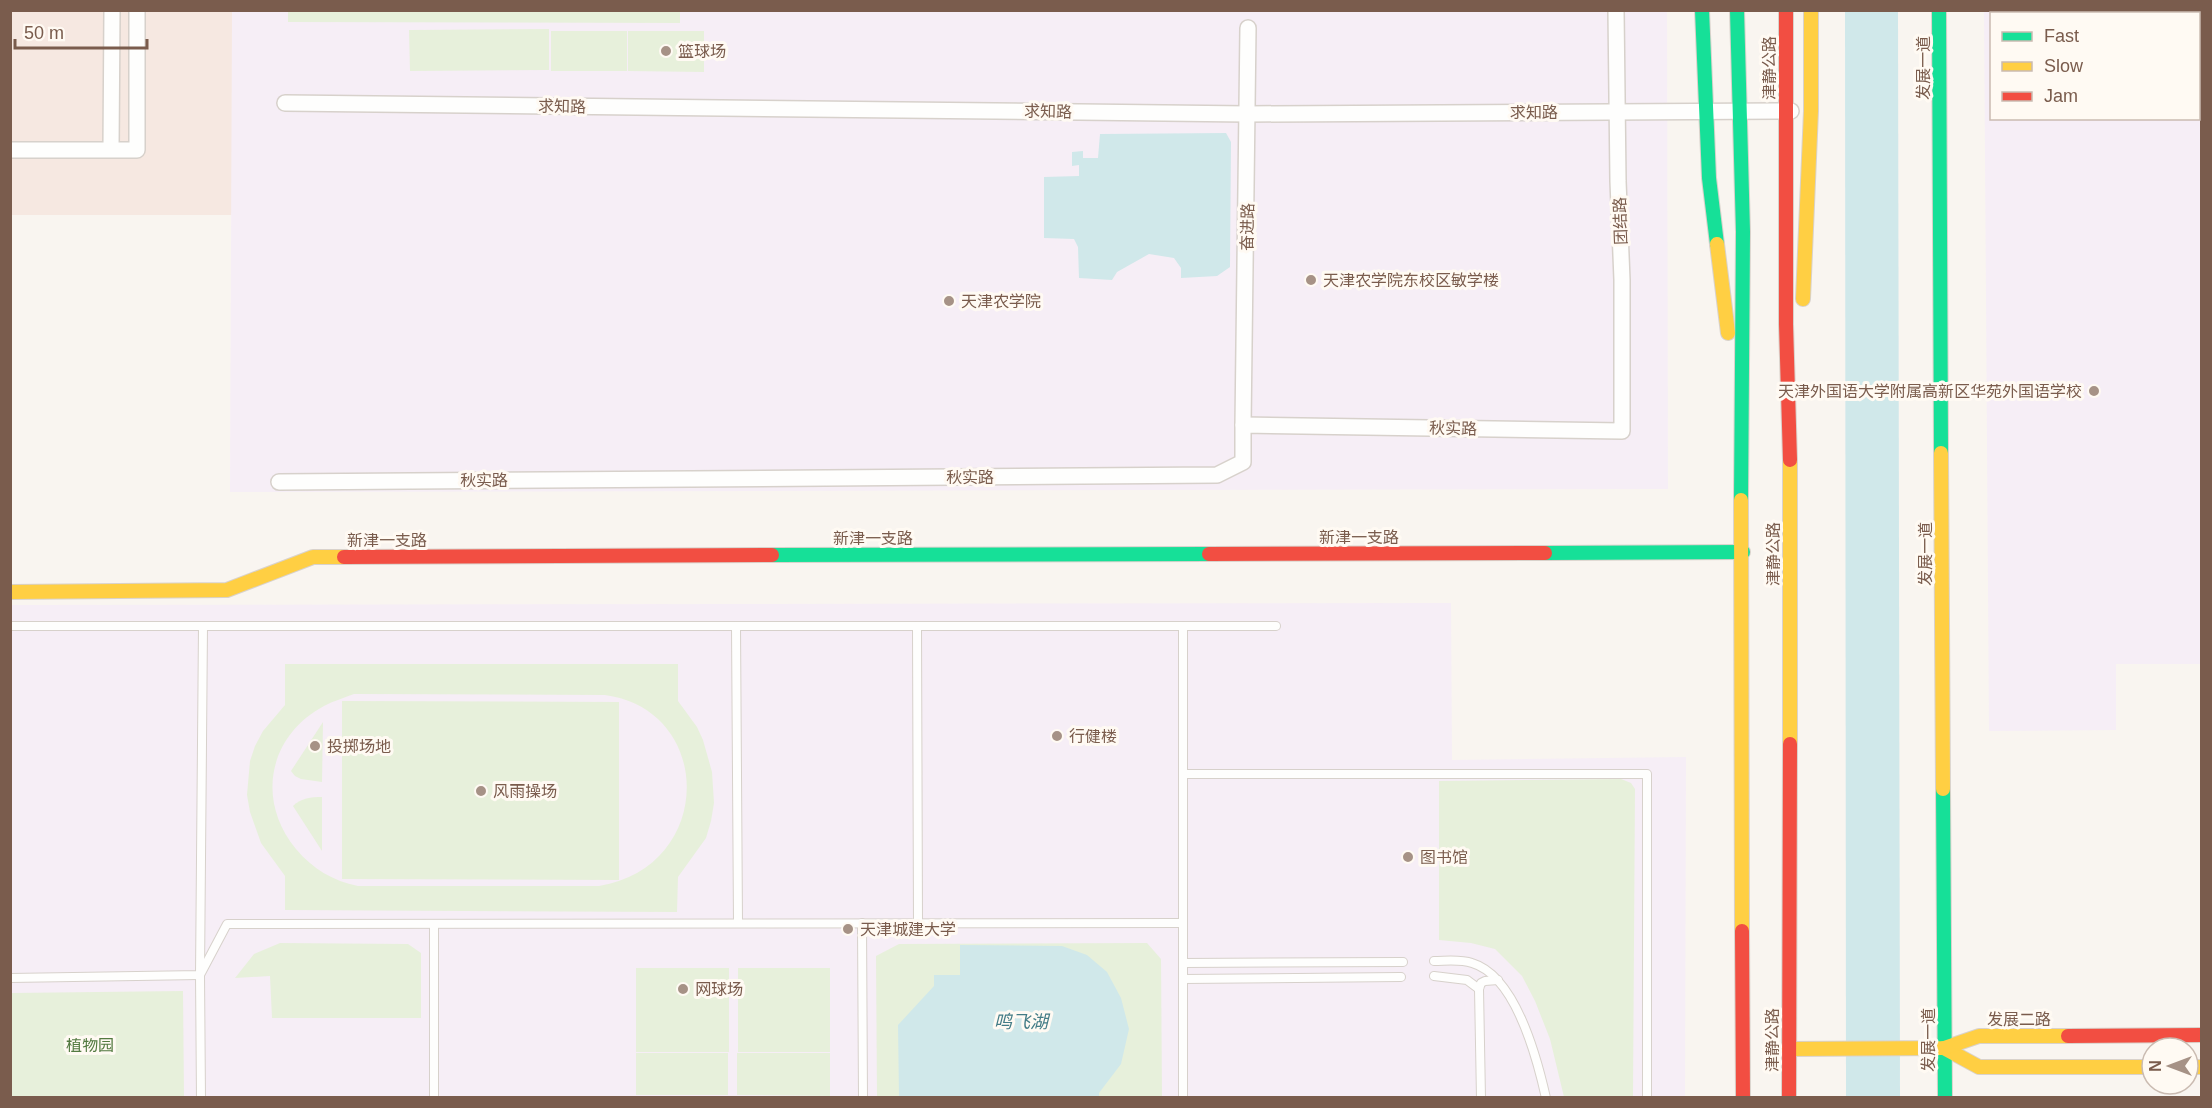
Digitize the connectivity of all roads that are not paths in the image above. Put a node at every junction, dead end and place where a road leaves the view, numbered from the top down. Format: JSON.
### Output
{"nodes":[{"id":1,"x":112,"y":10,"type":"edge"},
{"id":2,"x":137,"y":10,"type":"edge"},
{"id":3,"x":1616,"y":10,"type":"edge"},
{"id":4,"x":1702,"y":10,"type":"edge"},
{"id":5,"x":1737,"y":10,"type":"edge"},
{"id":6,"x":1786,"y":10,"type":"edge"},
{"id":7,"x":1811,"y":10,"type":"edge"},
{"id":8,"x":1939,"y":10,"type":"edge"},
{"id":9,"x":1248,"y":28,"type":"dead end"},
{"id":10,"x":1716,"y":41,"type":"dead end"},
{"id":11,"x":285,"y":103,"type":"dead end"},
{"id":12,"x":1705,"y":111,"type":"junction"},
{"id":13,"x":1739,"y":111,"type":"junction"},
{"id":14,"x":1786,"y":111,"type":"junction"},
{"id":15,"x":1811,"y":111,"type":"junction"},
{"id":16,"x":1617,"y":112,"type":"junction"},
{"id":17,"x":1248,"y":114,"type":"junction"},
{"id":18,"x":111,"y":149,"type":"junction"},
{"id":19,"x":10,"y":150,"type":"edge"},
{"id":20,"x":1801,"y":317,"type":"dead end"},
{"id":21,"x":1800,"y":338,"type":"dead end"},
{"id":22,"x":1243,"y":425,"type":"junction"},
{"id":23,"x":1622,"y":431,"type":"joint"},
{"id":24,"x":1741,"y":438,"type":"junction"},
{"id":25,"x":1790,"y":438,"type":"junction"},
{"id":26,"x":279,"y":482,"type":"dead end"},
{"id":27,"x":1743,"y":552,"type":"junction"},
{"id":28,"x":10,"y":592,"type":"edge"},
{"id":29,"x":10,"y":626,"type":"edge"},
{"id":30,"x":203,"y":626,"type":"junction"},
{"id":31,"x":736,"y":626,"type":"junction"},
{"id":32,"x":917,"y":626,"type":"junction"},
{"id":33,"x":1183,"y":626,"type":"junction"},
{"id":34,"x":1276,"y":626,"type":"dead end"},
{"id":35,"x":1183,"y":774,"type":"junction"},
{"id":36,"x":738,"y":923,"type":"junction"},
{"id":37,"x":862,"y":923,"type":"junction"},
{"id":38,"x":918,"y":923,"type":"junction"},
{"id":39,"x":1183,"y":923,"type":"junction"},
{"id":40,"x":434,"y":924,"type":"junction"},
{"id":41,"x":1434,"y":961,"type":"dead end"},
{"id":42,"x":1403,"y":962,"type":"dead end"},
{"id":43,"x":1183,"y":963,"type":"junction"},
{"id":44,"x":200,"y":975,"type":"junction"},
{"id":45,"x":1434,"y":975,"type":"dead end"},
{"id":46,"x":1401,"y":977,"type":"dead end"},
{"id":47,"x":10,"y":978,"type":"edge"},
{"id":48,"x":1183,"y":979,"type":"junction"},
{"id":49,"x":1498,"y":980,"type":"junction"},
{"id":50,"x":1479,"y":989,"type":"junction"},
{"id":51,"x":2202,"y":1035,"type":"edge"},
{"id":52,"x":1944,"y":1048,"type":"junction"},
{"id":53,"x":1789,"y":1049,"type":"junction"},
{"id":54,"x":2140,"y":1066,"type":"edge"},
{"id":55,"x":1746,"y":1094,"type":"edge"},
{"id":56,"x":1786,"y":1094,"type":"edge"},
{"id":57,"x":201,"y":1098,"type":"edge"},
{"id":58,"x":434,"y":1098,"type":"edge"},
{"id":59,"x":863,"y":1098,"type":"edge"},
{"id":60,"x":1183,"y":1098,"type":"edge"},
{"id":61,"x":1481,"y":1098,"type":"edge"},
{"id":62,"x":1546,"y":1098,"type":"edge"},
{"id":63,"x":1647,"y":1098,"type":"edge"},
{"id":64,"x":1945,"y":1098,"type":"edge"}],
"edges":[{"from":1,"to":18,"type":"street"},
{"from":2,"to":18,"type":"street"},
{"from":3,"to":16,"type":"street","name":"团结路"},
{"from":4,"to":12,"type":"main road"},
{"from":5,"to":13,"type":"main road"},
{"from":6,"to":14,"type":"main road","name":"津静公路"},
{"from":7,"to":15,"type":"main road"},
{"from":8,"to":52,"type":"main road","name":"发展一道"},
{"from":9,"to":17,"type":"street","name":"奋进路"},
{"from":10,"to":12,"type":"main road"},
{"from":11,"to":17,"type":"street","name":"求知路"},
{"from":12,"to":13,"type":"street","name":"求知路"},
{"from":12,"to":16,"type":"street","name":"求知路"},
{"from":12,"to":24,"type":"main road"},
{"from":13,"to":14,"type":"street","name":"求知路"},
{"from":13,"to":24,"type":"main road"},
{"from":14,"to":15,"type":"street","name":"求知路"},
{"from":14,"to":25,"type":"main road","name":"津静公路"},
{"from":15,"to":20,"type":"main road"},
{"from":16,"to":17,"type":"street","name":"求知路"},
{"from":16,"to":23,"type":"street","name":"团结路"},
{"from":17,"to":22,"type":"street","name":"奋进路"},
{"from":18,"to":19,"type":"street"},
{"from":21,"to":25,"type":"main road"},
{"from":22,"to":23,"type":"street","name":"秋实路"},
{"from":22,"to":26,"type":"street","name":"秋实路"},
{"from":24,"to":27,"type":"main road","name":"津静公路"},
{"from":25,"to":53,"type":"main road","name":"津静公路"},
{"from":27,"to":28,"type":"main road","name":"新津一支路"},
{"from":27,"to":55,"type":"main road","name":"津静公路"},
{"from":29,"to":30,"type":"lane"},
{"from":30,"to":31,"type":"lane"},
{"from":30,"to":44,"type":"lane"},
{"from":31,"to":32,"type":"lane"},
{"from":31,"to":36,"type":"lane"},
{"from":32,"to":33,"type":"lane"},
{"from":32,"to":38,"type":"lane"},
{"from":33,"to":34,"type":"lane"},
{"from":33,"to":35,"type":"lane"},
{"from":35,"to":39,"type":"lane"},
{"from":35,"to":63,"type":"lane"},
{"from":36,"to":37,"type":"lane"},
{"from":36,"to":40,"type":"lane"},
{"from":37,"to":38,"type":"lane"},
{"from":37,"to":59,"type":"lane"},
{"from":38,"to":39,"type":"lane"},
{"from":39,"to":43,"type":"lane"},
{"from":40,"to":44,"type":"lane"},
{"from":40,"to":58,"type":"lane"},
{"from":41,"to":49,"type":"lane"},
{"from":42,"to":43,"type":"lane"},
{"from":43,"to":48,"type":"lane"},
{"from":44,"to":47,"type":"lane"},
{"from":44,"to":57,"type":"lane"},
{"from":45,"to":50,"type":"lane"},
{"from":46,"to":48,"type":"lane"},
{"from":48,"to":60,"type":"lane"},
{"from":49,"to":50,"type":"lane"},
{"from":49,"to":62,"type":"lane"},
{"from":50,"to":61,"type":"lane"},
{"from":51,"to":52,"type":"main road","name":"发展二路"},
{"from":52,"to":53,"type":"main road"},
{"from":52,"to":54,"type":"main road"},
{"from":52,"to":64,"type":"main road","name":"发展一道"},
{"from":53,"to":56,"type":"main road","name":"津静公路"}]}
